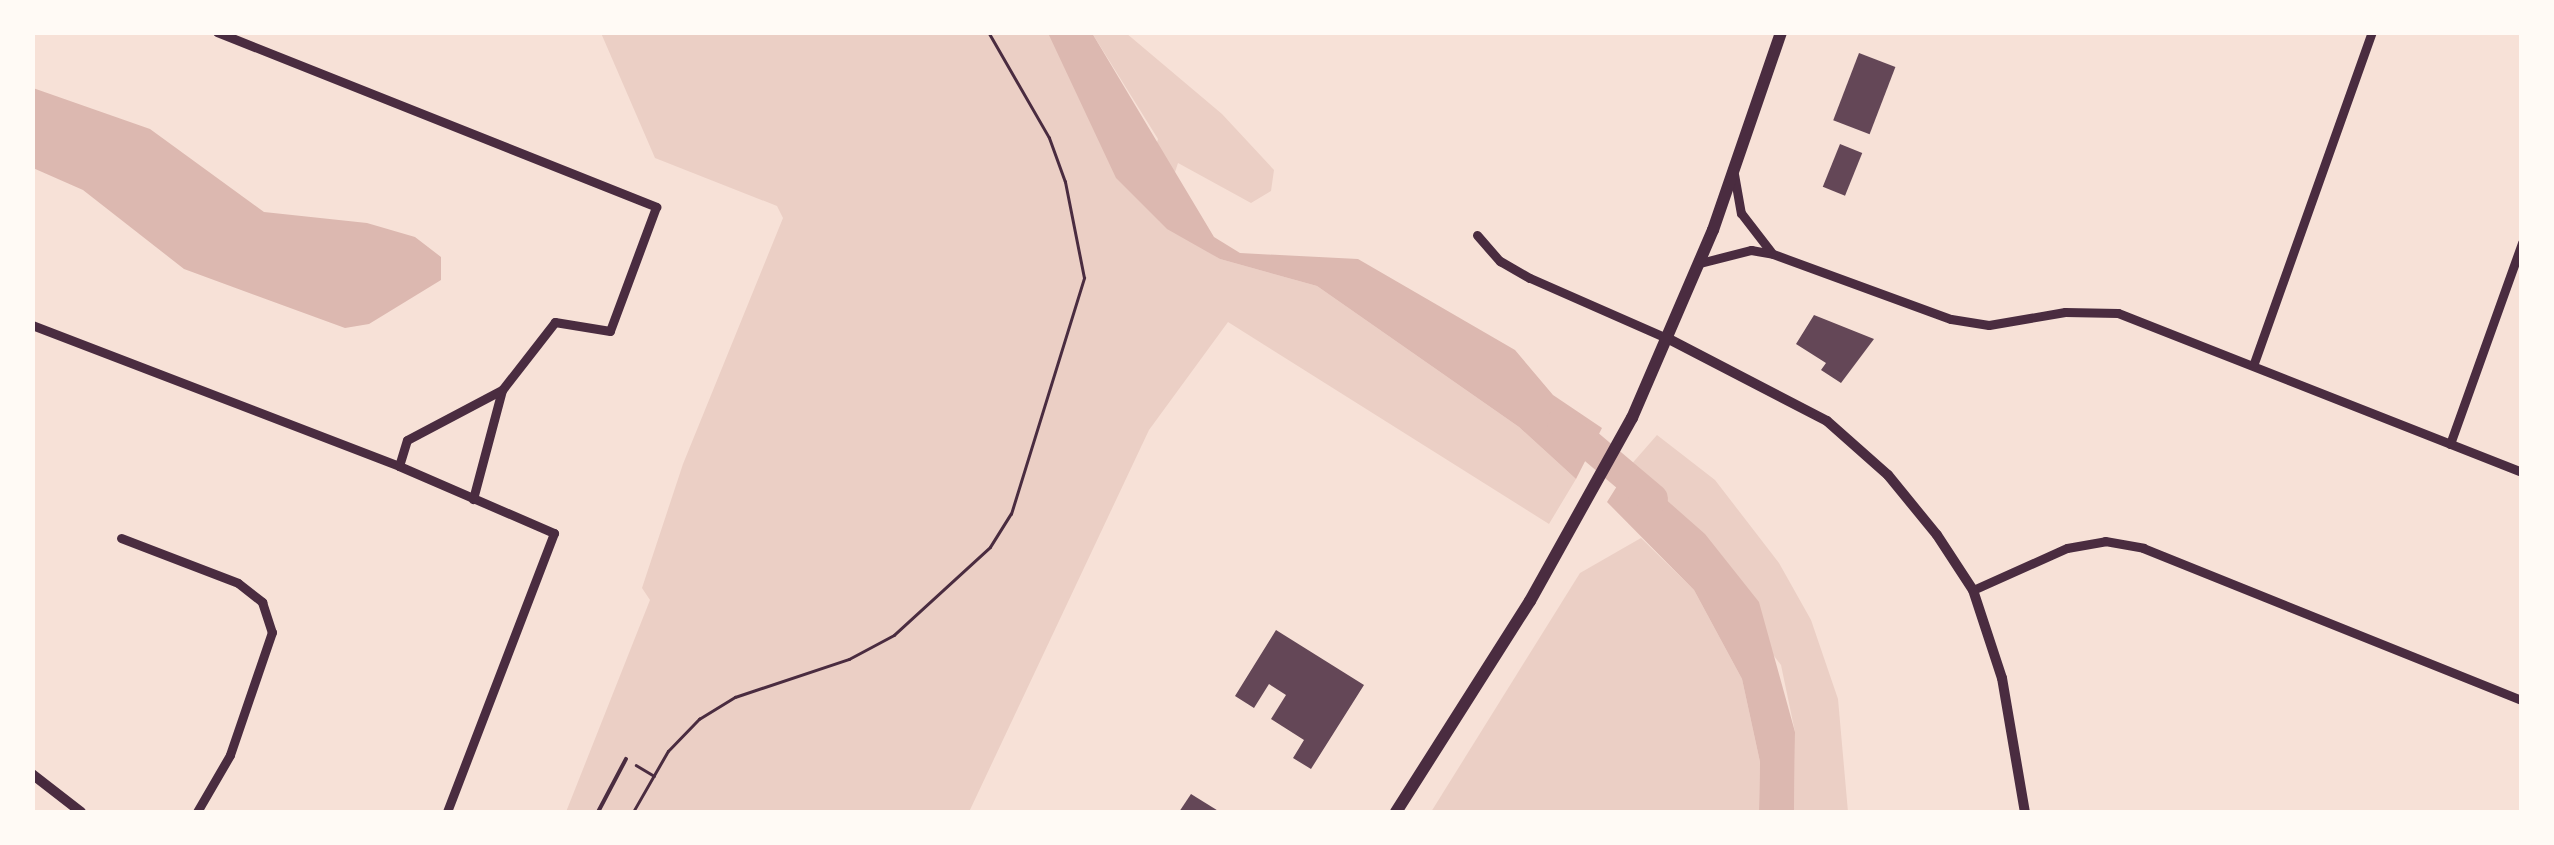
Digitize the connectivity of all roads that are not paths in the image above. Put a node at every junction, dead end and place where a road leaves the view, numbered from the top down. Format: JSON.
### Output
{"nodes":[{"id":1,"x":217,"y":32,"type":"edge"},
{"id":2,"x":1781,"y":32,"type":"edge"},
{"id":3,"x":2372,"y":32,"type":"edge"},
{"id":4,"x":1733,"y":168,"type":"junction"},
{"id":5,"x":1476,"y":236,"type":"dead end"},
{"id":6,"x":2522,"y":243,"type":"edge"},
{"id":7,"x":1773,"y":254,"type":"junction"},
{"id":8,"x":1700,"y":263,"type":"junction"},
{"id":9,"x":32,"y":326,"type":"edge"},
{"id":10,"x":1668,"y":338,"type":"junction"},
{"id":11,"x":2254,"y":364,"type":"junction"},
{"id":12,"x":502,"y":390,"type":"junction"},
{"id":13,"x":2450,"y":444,"type":"junction"},
{"id":14,"x":398,"y":466,"type":"junction"},
{"id":15,"x":2522,"y":472,"type":"edge"},
{"id":16,"x":473,"y":498,"type":"junction"},
{"id":17,"x":121,"y":538,"type":"dead end"},
{"id":18,"x":1972,"y":590,"type":"junction"},
{"id":19,"x":2522,"y":700,"type":"edge"},
{"id":20,"x":626,"y":759,"type":"road end"},
{"id":21,"x":32,"y":774,"type":"edge"},
{"id":22,"x":81,"y":812,"type":"edge"},
{"id":23,"x":197,"y":812,"type":"edge"},
{"id":24,"x":447,"y":812,"type":"edge"},
{"id":25,"x":598,"y":812,"type":"edge"},
{"id":26,"x":1396,"y":812,"type":"edge"},
{"id":27,"x":2025,"y":812,"type":"edge"}],
"edges":[{"from":1,"to":12,"type":"street"},
{"from":2,"to":4,"type":"main road"},
{"from":3,"to":11,"type":"street"},
{"from":4,"to":7,"type":"street"},
{"from":4,"to":8,"type":"main road"},
{"from":5,"to":10,"type":"street"},
{"from":6,"to":13,"type":"street"},
{"from":7,"to":8,"type":"street"},
{"from":7,"to":11,"type":"street"},
{"from":8,"to":10,"type":"main road"},
{"from":9,"to":14,"type":"street"},
{"from":10,"to":18,"type":"street"},
{"from":10,"to":26,"type":"main road"},
{"from":11,"to":13,"type":"street"},
{"from":12,"to":14,"type":"street"},
{"from":12,"to":16,"type":"street"},
{"from":13,"to":15,"type":"street"},
{"from":14,"to":16,"type":"street"},
{"from":16,"to":24,"type":"street"},
{"from":17,"to":23,"type":"street"},
{"from":18,"to":19,"type":"street"},
{"from":18,"to":27,"type":"street"},
{"from":20,"to":25,"type":"lane"},
{"from":21,"to":22,"type":"street"}]}
